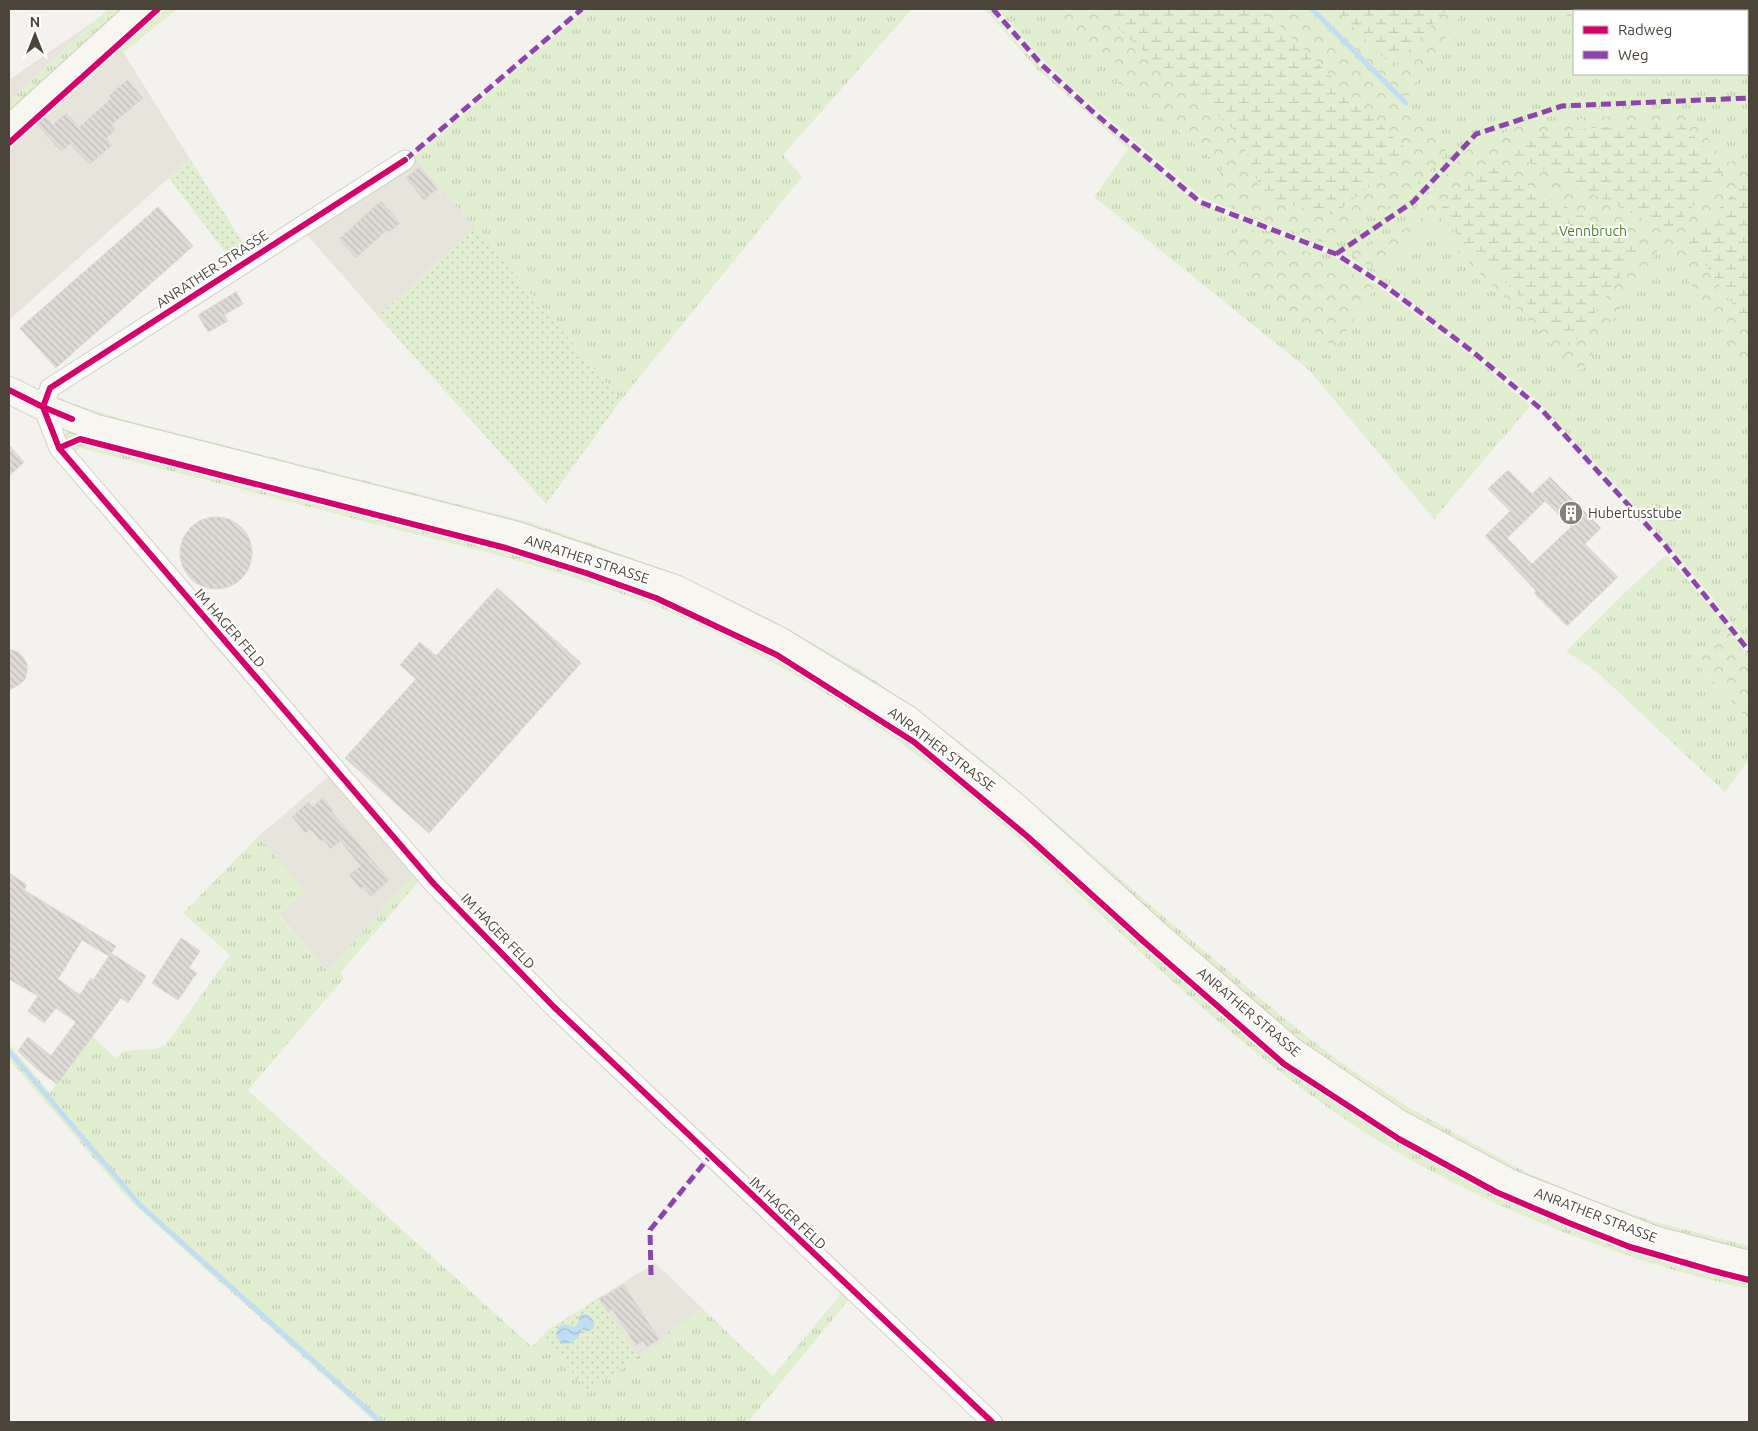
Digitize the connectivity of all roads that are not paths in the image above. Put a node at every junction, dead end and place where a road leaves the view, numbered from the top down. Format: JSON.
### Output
{"nodes":[{"id":1,"x":141,"y":9,"type":"edge"},
{"id":2,"x":9,"y":129,"type":"edge"},
{"id":3,"x":404,"y":160,"type":"dead end"},
{"id":4,"x":9,"y":390,"type":"edge"},
{"id":5,"x":43,"y":407,"type":"junction"},
{"id":6,"x":1749,"y":1264,"type":"edge"},
{"id":7,"x":992,"y":1422,"type":"edge"}],
"edges":[{"from":1,"to":2,"type":"main road"},
{"from":3,"to":5,"type":"street","name":"ANRATHER STRASSE"},
{"from":4,"to":5,"type":"main road","name":"ANRATHER STRASSE"},
{"from":5,"to":6,"type":"main road","name":"ANRATHER STRASSE"},
{"from":5,"to":7,"type":"street","name":"IM HAGER FELD"}]}
